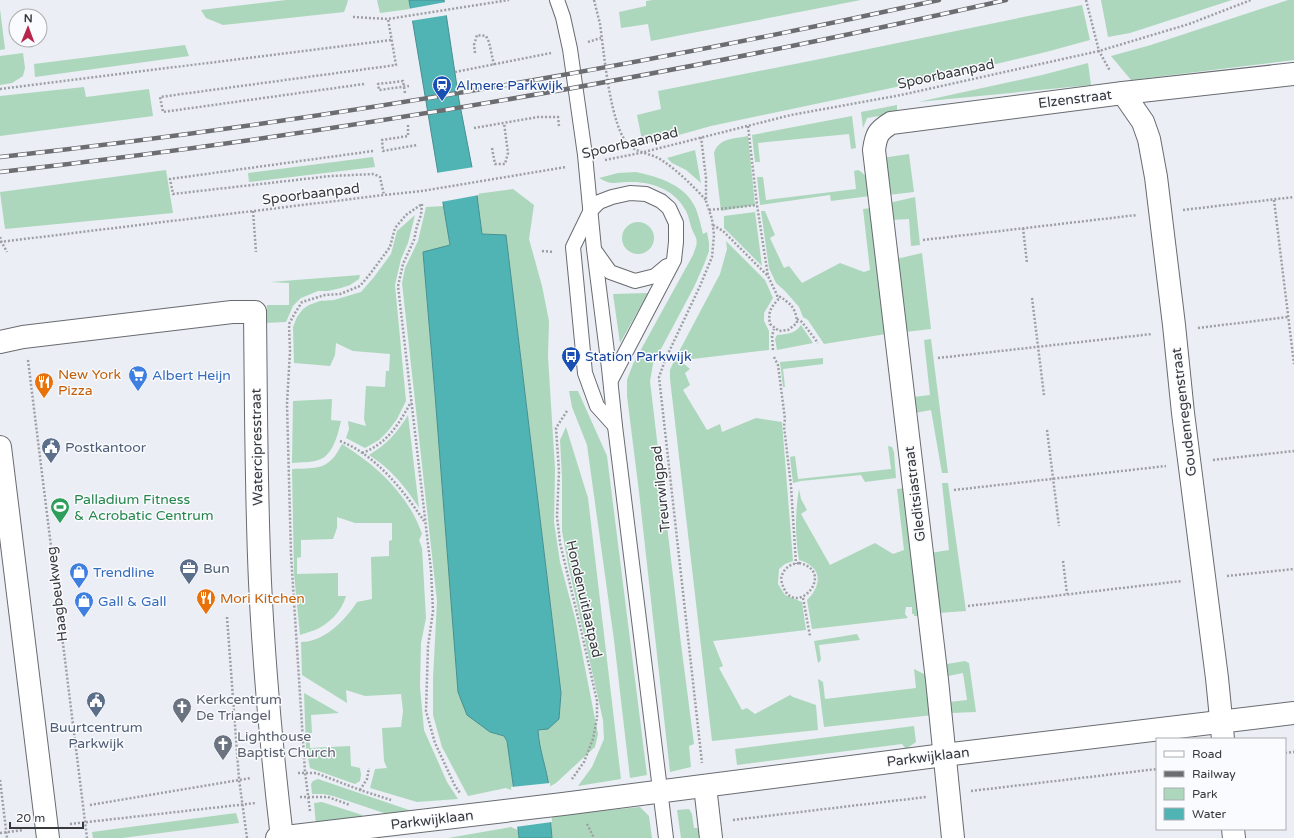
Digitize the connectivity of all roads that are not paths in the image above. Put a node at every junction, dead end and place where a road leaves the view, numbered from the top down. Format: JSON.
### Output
{"nodes":[{"id":1,"x":557,"y":0,"type":"edge"},
{"id":2,"x":1294,"y":74,"type":"edge"},
{"id":3,"x":1124,"y":93,"type":"junction"},
{"id":4,"x":874,"y":150,"type":"joint"},
{"id":5,"x":591,"y":210,"type":"junction"},
{"id":6,"x":594,"y":249,"type":"junction"},
{"id":7,"x":674,"y":260,"type":"junction"},
{"id":8,"x":0,"y":342,"type":"edge"},
{"id":9,"x":610,"y":380,"type":"junction"},
{"id":10,"x":615,"y":426,"type":"junction"},
{"id":11,"x":0,"y":447,"type":"edge"},
{"id":12,"x":1294,"y":713,"type":"edge"},
{"id":13,"x":1222,"y":730,"type":"edge"},
{"id":14,"x":944,"y":754,"type":"junction"},
{"id":15,"x":705,"y":786,"type":"junction"},
{"id":16,"x":660,"y":792,"type":"junction"},
{"id":17,"x":47,"y":833,"type":"edge"},
{"id":18,"x":281,"y":838,"type":"edge"},
{"id":19,"x":666,"y":838,"type":"edge"},
{"id":20,"x":711,"y":838,"type":"edge"},
{"id":21,"x":953,"y":838,"type":"edge"}],
"edges":[{"from":1,"to":5,"type":"lane"},
{"from":2,"to":3,"type":"street","name":"Elzenstraat"},
{"from":3,"to":4,"type":"street","name":"Elzenstraat"},
{"from":3,"to":13,"type":"street","name":"Goudenregenstraat"},
{"from":4,"to":14,"type":"street","name":"Gleditsiastraat"},
{"from":5,"to":6,"type":"lane"},
{"from":5,"to":7,"type":"lane"},
{"from":5,"to":10,"type":"lane"},
{"from":6,"to":7,"type":"lane"},
{"from":6,"to":9,"type":"lane"},
{"from":7,"to":9,"type":"lane"},
{"from":8,"to":18,"type":"street","name":"Watercipresstraat"},
{"from":9,"to":10,"type":"lane"},
{"from":10,"to":16,"type":"lane"},
{"from":11,"to":17,"type":"street"},
{"from":12,"to":13,"type":"street","name":"Parkwijklaan"},
{"from":13,"to":14,"type":"street","name":"Parkwijklaan"},
{"from":14,"to":15,"type":"street","name":"Parkwijklaan"},
{"from":14,"to":21,"type":"street","name":"Gleditsiastraat"},
{"from":15,"to":16,"type":"street","name":"Parkwijklaan"},
{"from":15,"to":20,"type":"street"},
{"from":16,"to":18,"type":"street","name":"Parkwijklaan"},
{"from":16,"to":19,"type":"lane"}]}
